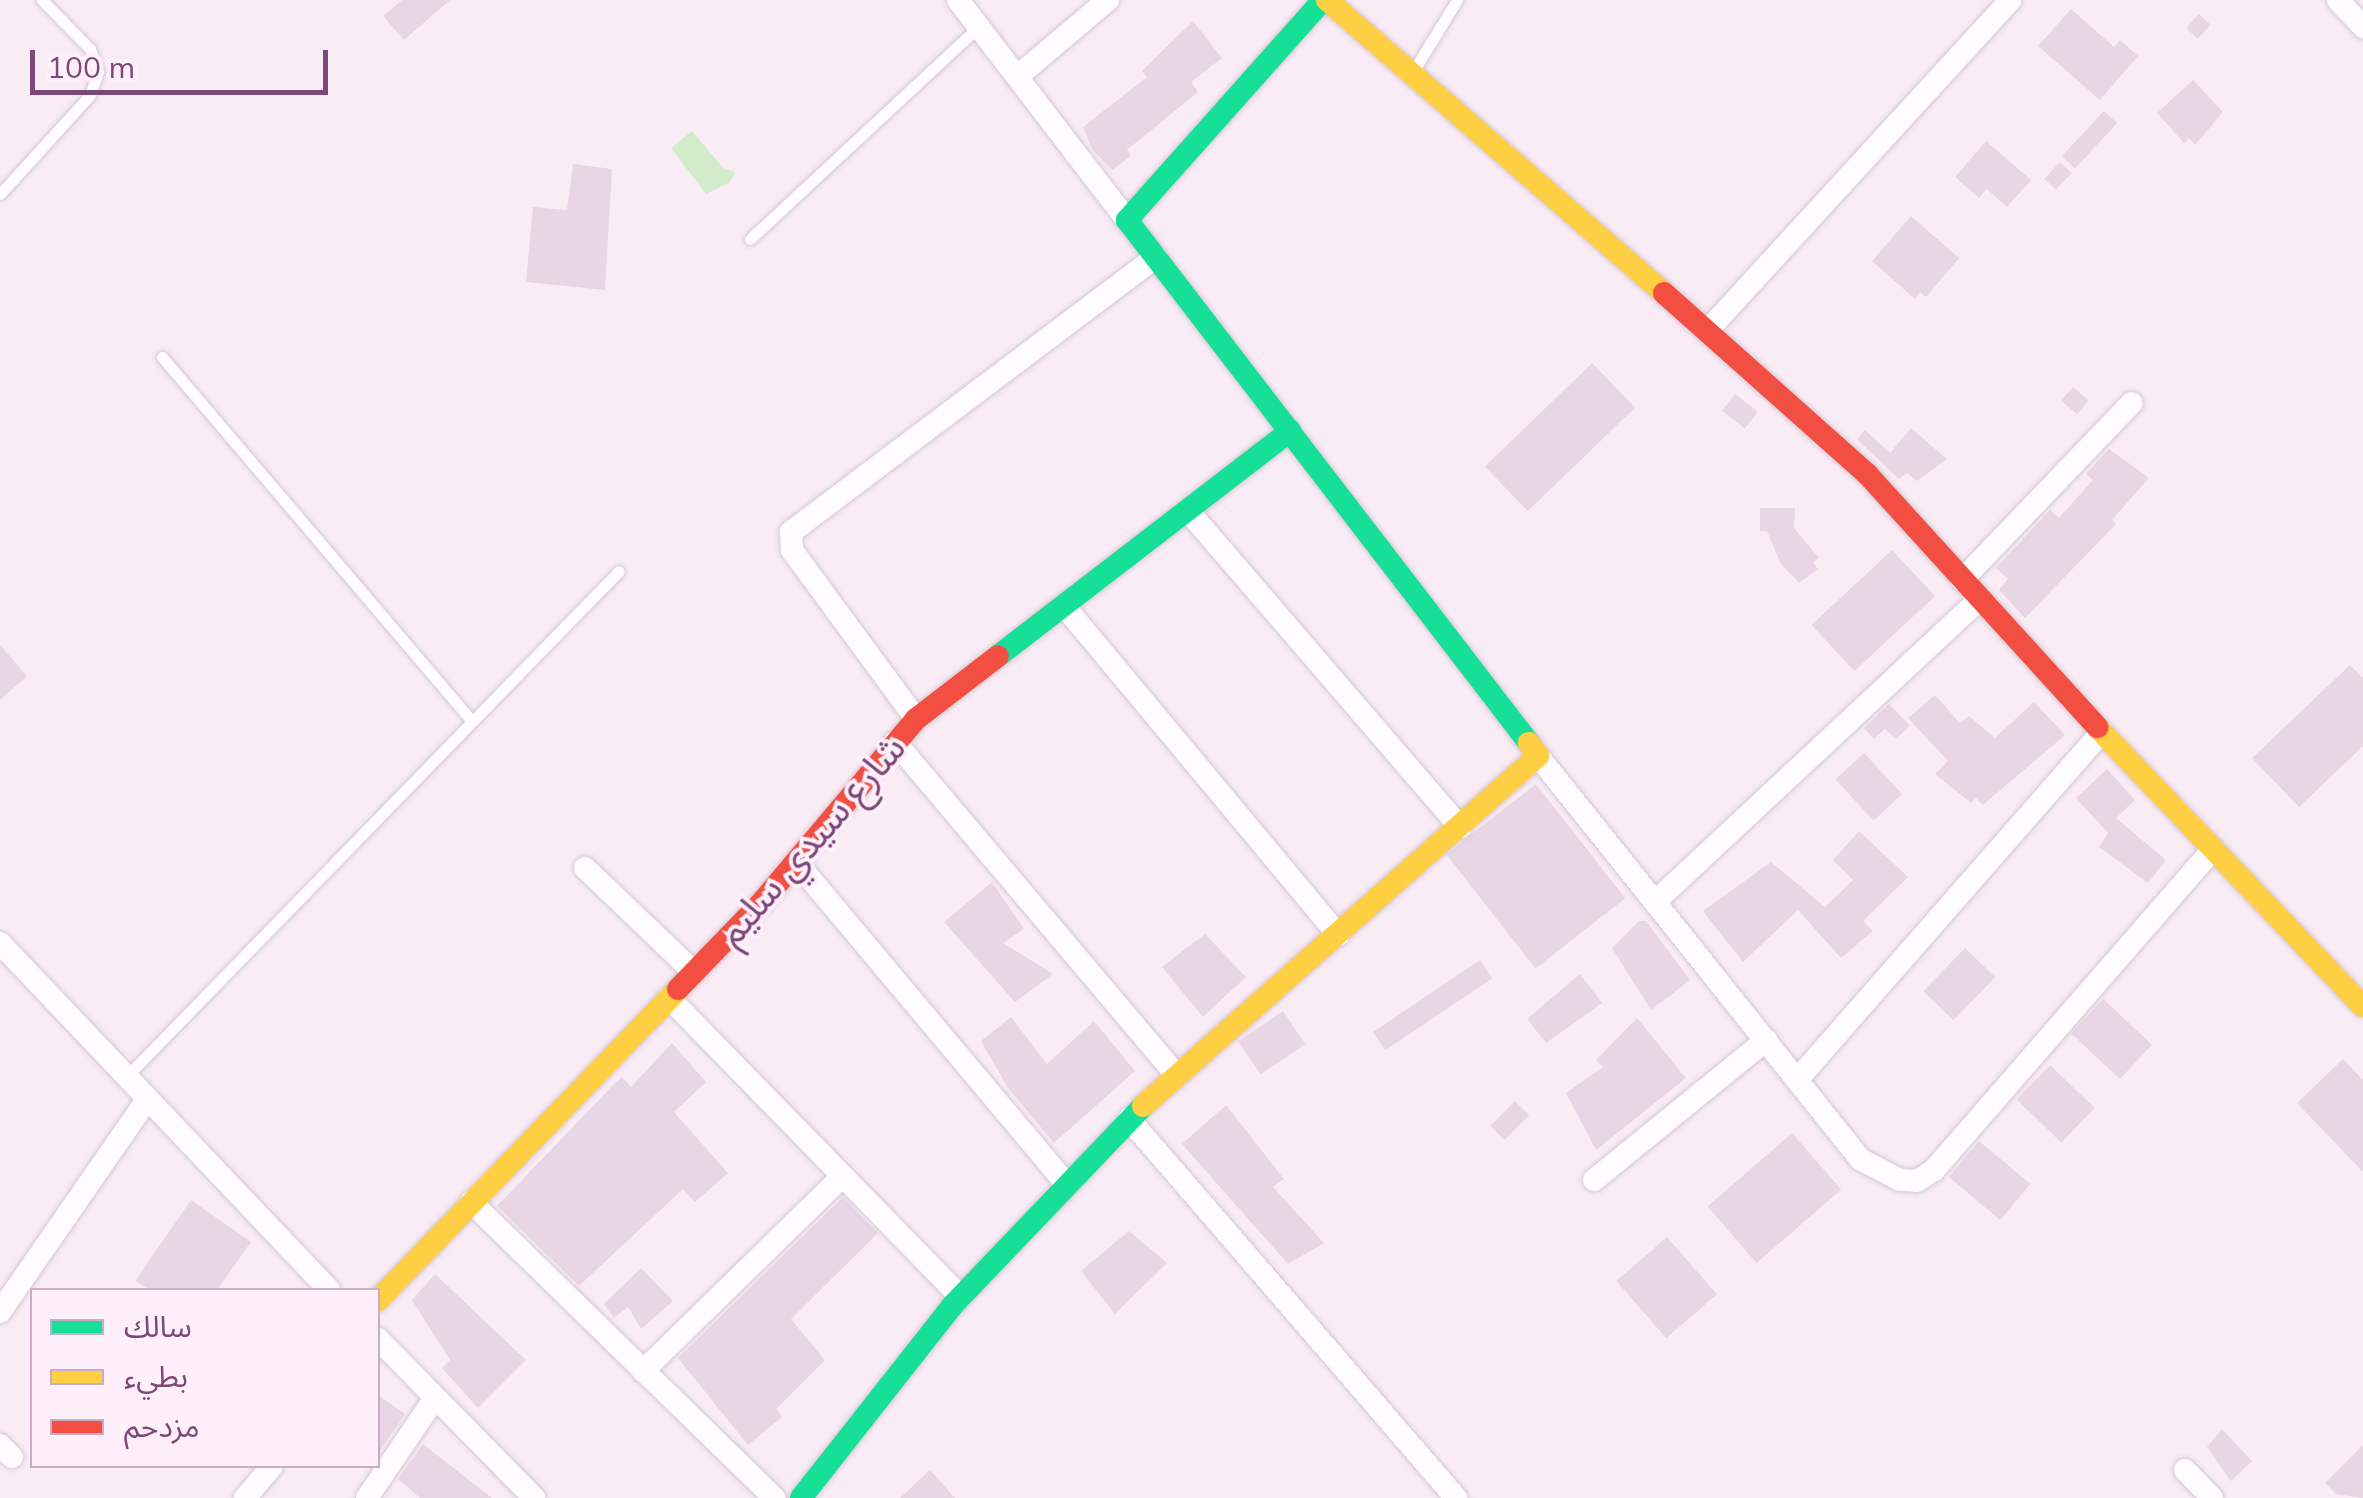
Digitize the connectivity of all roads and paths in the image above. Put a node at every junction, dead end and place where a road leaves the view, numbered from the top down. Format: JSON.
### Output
{"nodes":[{"id":1,"x":42,"y":0,"type":"edge"},
{"id":2,"x":958,"y":0,"type":"edge"},
{"id":3,"x":1108,"y":0,"type":"edge"},
{"id":4,"x":1325,"y":0,"type":"edge"},
{"id":5,"x":1457,"y":0,"type":"edge"},
{"id":6,"x":2010,"y":0,"type":"edge"},
{"id":7,"x":2338,"y":0,"type":"edge"},
{"id":8,"x":978,"y":26,"type":"junction"},
{"id":9,"x":2363,"y":28,"type":"edge"},
{"id":10,"x":1414,"y":69,"type":"junction"},
{"id":11,"x":1018,"y":76,"type":"junction"},
{"id":12,"x":0,"y":194,"type":"edge"},
{"id":13,"x":1127,"y":220,"type":"junction"},
{"id":14,"x":750,"y":239,"type":"dead end"},
{"id":15,"x":1156,"y":258,"type":"junction"},
{"id":16,"x":1709,"y":329,"type":"junction"},
{"id":17,"x":162,"y":357,"type":"dead end"},
{"id":18,"x":2132,"y":403,"type":"dead end"},
{"id":19,"x":1290,"y":431,"type":"junction"},
{"id":20,"x":1189,"y":512,"type":"junction"},
{"id":21,"x":618,"y":571,"type":"dead end"},
{"id":22,"x":1962,"y":580,"type":"junction"},
{"id":23,"x":1978,"y":600,"type":"junction"},
{"id":24,"x":1065,"y":607,"type":"junction"},
{"id":25,"x":916,"y":719,"type":"junction"},
{"id":26,"x":472,"y":721,"type":"junction"},
{"id":27,"x":2102,"y":732,"type":"junction"},
{"id":28,"x":895,"y":742,"type":"junction"},
{"id":29,"x":1538,"y":756,"type":"junction"},
{"id":30,"x":1460,"y":827,"type":"junction"},
{"id":31,"x":2212,"y":850,"type":"junction"},
{"id":32,"x":797,"y":864,"type":"junction"},
{"id":33,"x":585,"y":868,"type":"dead end"},
{"id":34,"x":1656,"y":901,"type":"junction"},
{"id":35,"x":1338,"y":934,"type":"junction"},
{"id":36,"x":0,"y":943,"type":"edge"},
{"id":37,"x":694,"y":972,"type":"junction"},
{"id":38,"x":669,"y":998,"type":"junction"},
{"id":39,"x":2360,"y":999,"type":"edge"},
{"id":40,"x":1766,"y":1040,"type":"junction"},
{"id":41,"x":1177,"y":1076,"type":"junction"},
{"id":42,"x":124,"y":1078,"type":"junction"},
{"id":43,"x":1798,"y":1080,"type":"junction"},
{"id":44,"x":146,"y":1100,"type":"junction"},
{"id":45,"x":1129,"y":1119,"type":"junction"},
{"id":46,"x":843,"y":1176,"type":"junction"},
{"id":47,"x":1594,"y":1180,"type":"dead end"},
{"id":48,"x":1066,"y":1184,"type":"junction"},
{"id":49,"x":470,"y":1202,"type":"junction"},
{"id":50,"x":327,"y":1288,"type":"edge"},
{"id":51,"x":961,"y":1296,"type":"junction"},
{"id":52,"x":380,"y":1298,"type":"edge"},
{"id":53,"x":0,"y":1312,"type":"edge"},
{"id":54,"x":380,"y":1341,"type":"edge"},
{"id":55,"x":643,"y":1371,"type":"junction"},
{"id":56,"x":435,"y":1398,"type":"junction"},
{"id":57,"x":270,"y":1468,"type":"edge"},
{"id":58,"x":2185,"y":1470,"type":"dead end"},
{"id":59,"x":246,"y":1498,"type":"edge"},
{"id":60,"x":367,"y":1498,"type":"edge"},
{"id":61,"x":534,"y":1498,"type":"edge"},
{"id":62,"x":774,"y":1498,"type":"edge"},
{"id":63,"x":801,"y":1498,"type":"edge"},
{"id":64,"x":1456,"y":1498,"type":"edge"},
{"id":65,"x":2212,"y":1498,"type":"edge"}],
"edges":[{"from":1,"to":12,"type":"lane"},
{"from":2,"to":8,"type":"street"},
{"from":3,"to":11,"type":"street"},
{"from":4,"to":10,"type":"street"},
{"from":4,"to":13,"type":"street"},
{"from":5,"to":10,"type":"lane"},
{"from":6,"to":16,"type":"street"},
{"from":7,"to":9,"type":"street"},
{"from":8,"to":11,"type":"street"},
{"from":8,"to":14,"type":"lane"},
{"from":10,"to":16,"type":"street"},
{"from":11,"to":13,"type":"street"},
{"from":13,"to":15,"type":"street"},
{"from":15,"to":19,"type":"street"},
{"from":15,"to":25,"type":"street"},
{"from":16,"to":22,"type":"street"},
{"from":17,"to":26,"type":"lane"},
{"from":18,"to":22,"type":"street"},
{"from":19,"to":20,"type":"street","name":"شارع سيدي سليم"},
{"from":19,"to":29,"type":"street"},
{"from":20,"to":24,"type":"street","name":"شارع سيدي سليم"},
{"from":20,"to":30,"type":"street"},
{"from":21,"to":26,"type":"lane"},
{"from":22,"to":23,"type":"street"},
{"from":23,"to":27,"type":"street"},
{"from":23,"to":34,"type":"street"},
{"from":24,"to":25,"type":"street","name":"شارع سيدي سليم"},
{"from":24,"to":35,"type":"street"},
{"from":25,"to":28,"type":"street","name":"شارع سيدي سليم"},
{"from":26,"to":42,"type":"lane"},
{"from":27,"to":31,"type":"street"},
{"from":27,"to":43,"type":"street"},
{"from":28,"to":32,"type":"street","name":"شارع سيدي سليم"},
{"from":28,"to":41,"type":"street"},
{"from":29,"to":30,"type":"street"},
{"from":29,"to":34,"type":"street"},
{"from":30,"to":35,"type":"street"},
{"from":31,"to":39,"type":"street"},
{"from":31,"to":43,"type":"street"},
{"from":32,"to":37,"type":"street","name":"شارع سيدي سليم"},
{"from":32,"to":48,"type":"street"},
{"from":33,"to":37,"type":"street"},
{"from":34,"to":40,"type":"street"},
{"from":35,"to":41,"type":"street"},
{"from":36,"to":42,"type":"street"},
{"from":37,"to":38,"type":"street","name":"شارع سيدي سليم"},
{"from":38,"to":46,"type":"street"},
{"from":38,"to":49,"type":"street","name":"شارع سيدي سليم"},
{"from":40,"to":43,"type":"street"},
{"from":40,"to":47,"type":"street"},
{"from":41,"to":45,"type":"street"},
{"from":42,"to":44,"type":"street"},
{"from":44,"to":50,"type":"street"},
{"from":44,"to":53,"type":"street"},
{"from":45,"to":48,"type":"street"},
{"from":45,"to":64,"type":"street"},
{"from":46,"to":51,"type":"street"},
{"from":46,"to":55,"type":"street"},
{"from":48,"to":51,"type":"street"},
{"from":49,"to":52,"type":"street","name":"شارع سيدي سليم"},
{"from":49,"to":55,"type":"street"},
{"from":51,"to":63,"type":"street"},
{"from":54,"to":56,"type":"street"},
{"from":55,"to":62,"type":"street"},
{"from":56,"to":60,"type":"street"},
{"from":56,"to":61,"type":"street"},
{"from":57,"to":59,"type":"street"},
{"from":58,"to":65,"type":"street"}]}
